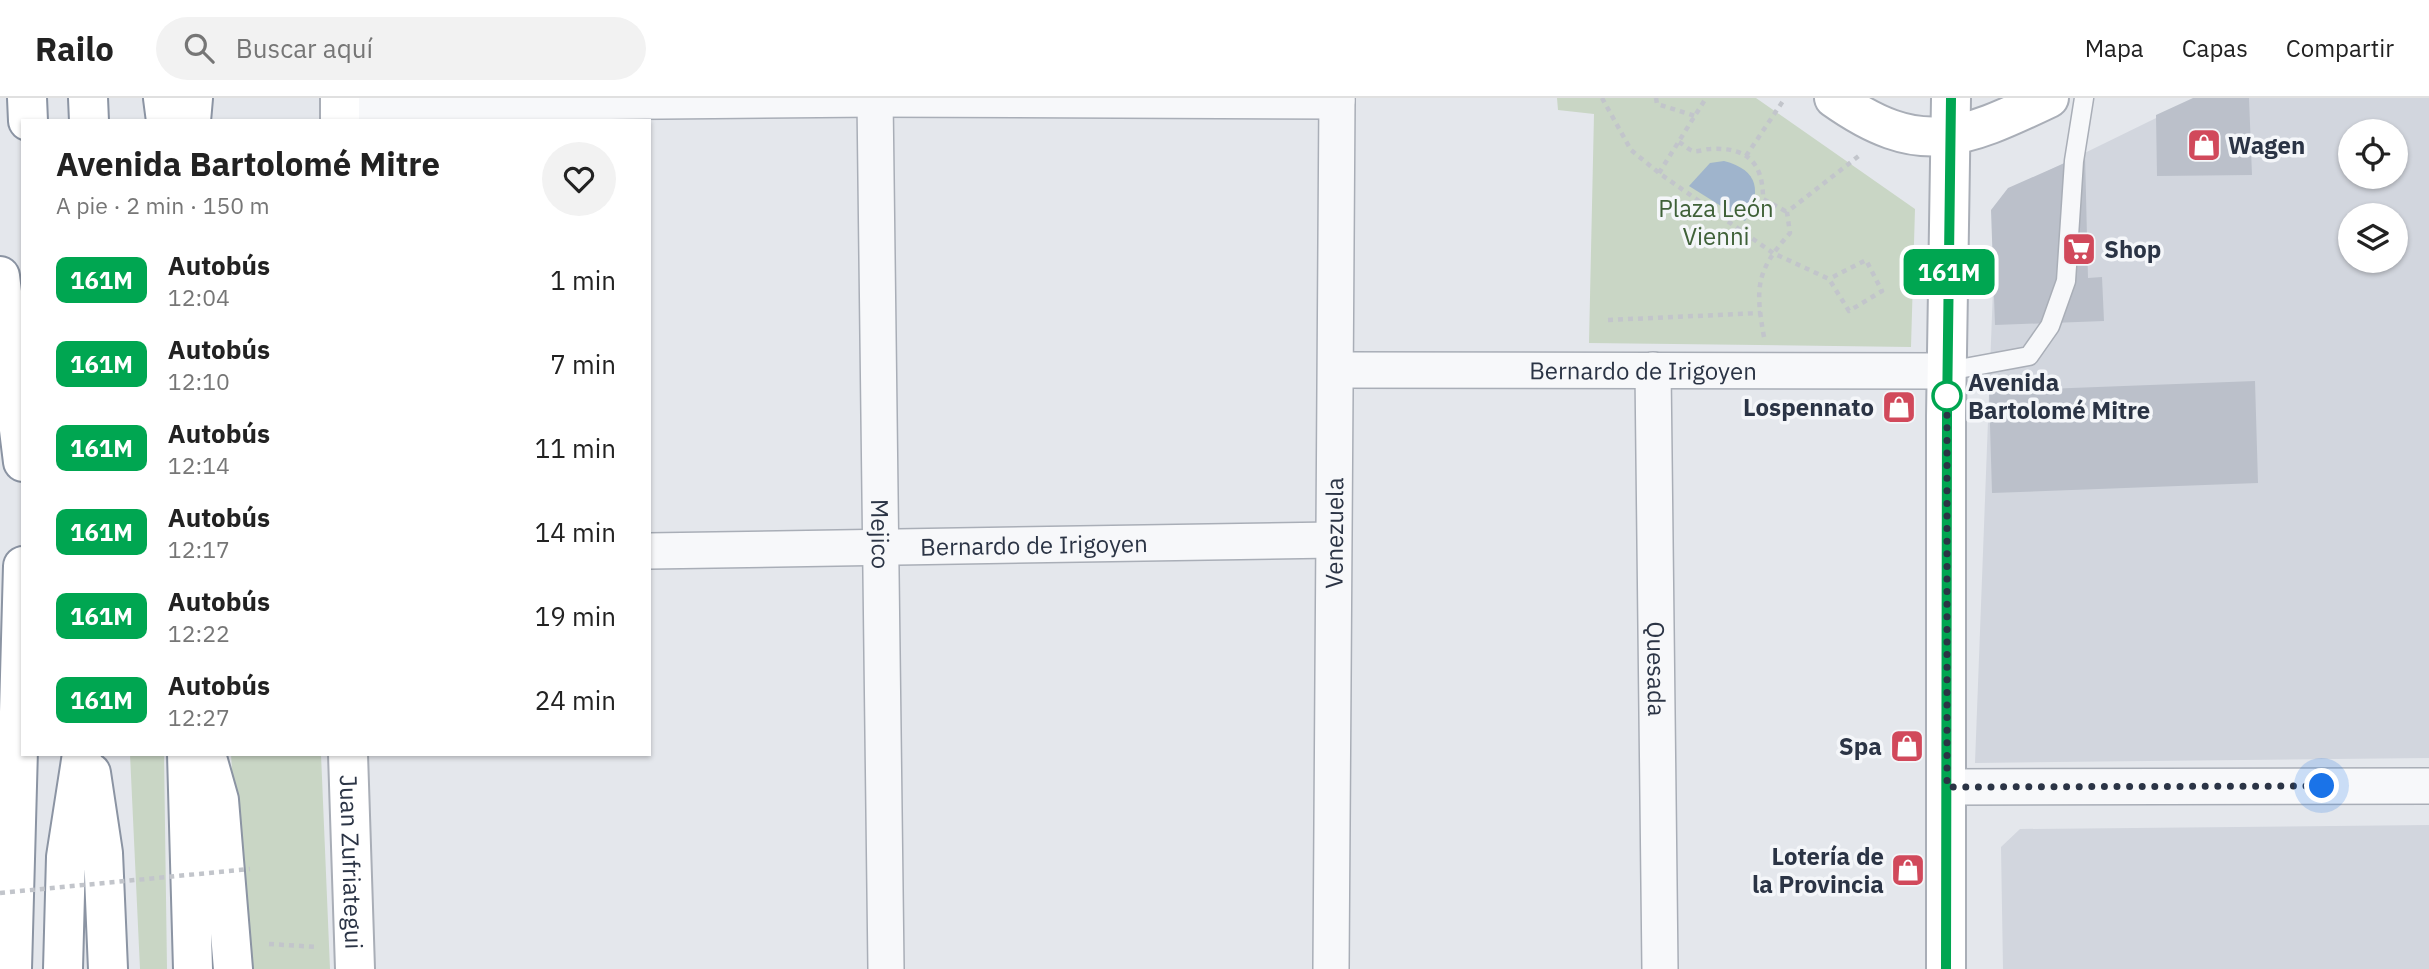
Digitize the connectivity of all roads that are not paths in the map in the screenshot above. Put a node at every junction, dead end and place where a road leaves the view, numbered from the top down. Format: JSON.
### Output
{"nodes":[{"id":1,"x":27,"y":98,"type":"edge"},
{"id":2,"x":88,"y":98,"type":"edge"},
{"id":3,"x":163,"y":98,"type":"edge"},
{"id":4,"x":193,"y":98,"type":"edge"},
{"id":5,"x":875,"y":98,"type":"edge"},
{"id":6,"x":1834,"y":98,"type":"edge"},
{"id":7,"x":1951,"y":98,"type":"edge"},
{"id":8,"x":2049,"y":98,"type":"edge"},
{"id":9,"x":2084,"y":98,"type":"edge"},
{"id":10,"x":1337,"y":99,"type":"edge"},
{"id":11,"x":340,"y":108,"type":"edge"},
{"id":12,"x":27,"y":119,"type":"edge"},
{"id":13,"x":89,"y":119,"type":"edge"},
{"id":14,"x":166,"y":119,"type":"edge"},
{"id":15,"x":191,"y":119,"type":"edge"},
{"id":16,"x":1951,"y":136,"type":"junction"},
{"id":17,"x":0,"y":276,"type":"edge"},
{"id":18,"x":1337,"y":370,"type":"junction"},
{"id":19,"x":1653,"y":370,"type":"junction"},
{"id":20,"x":1948,"y":371,"type":"junction"},
{"id":21,"x":21,"y":447,"type":"edge"},
{"id":22,"x":1333,"y":540,"type":"junction"},
{"id":23,"x":881,"y":547,"type":"junction"},
{"id":24,"x":651,"y":551,"type":"edge"},
{"id":25,"x":21,"y":639,"type":"edge"},
{"id":26,"x":82,"y":756,"type":"edge"},
{"id":27,"x":88,"y":756,"type":"edge"},
{"id":28,"x":187,"y":756,"type":"edge"},
{"id":29,"x":207,"y":756,"type":"edge"},
{"id":30,"x":348,"y":756,"type":"edge"},
{"id":31,"x":2429,"y":786,"type":"edge"},
{"id":32,"x":1947,"y":787,"type":"junction"},
{"id":33,"x":355,"y":958,"type":"edge"},
{"id":34,"x":12,"y":969,"type":"edge"},
{"id":35,"x":63,"y":969,"type":"edge"},
{"id":36,"x":108,"y":969,"type":"edge"},
{"id":37,"x":193,"y":969,"type":"edge"},
{"id":38,"x":233,"y":969,"type":"edge"},
{"id":39,"x":886,"y":969,"type":"edge"},
{"id":40,"x":1331,"y":969,"type":"edge"},
{"id":41,"x":1660,"y":969,"type":"edge"},
{"id":42,"x":1946,"y":969,"type":"edge"}],
"edges":[{"from":1,"to":12,"type":"main road"},
{"from":2,"to":13,"type":"main road"},
{"from":3,"to":14,"type":"main road"},
{"from":4,"to":15,"type":"main road"},
{"from":5,"to":10,"type":"street"},
{"from":5,"to":11,"type":"street"},
{"from":5,"to":23,"type":"street","name":"Mejico"},
{"from":6,"to":16,"type":"main road"},
{"from":7,"to":16,"type":"main road"},
{"from":8,"to":16,"type":"main road"},
{"from":9,"to":20,"type":"lane"},
{"from":10,"to":18,"type":"street","name":"Venezuela"},
{"from":16,"to":20,"type":"main road"},
{"from":17,"to":21,"type":"main road"},
{"from":18,"to":19,"type":"street","name":"Bernardo de Irigoyen"},
{"from":18,"to":22,"type":"street","name":"Venezuela"},
{"from":19,"to":20,"type":"street","name":"Bernardo de Irigoyen"},
{"from":19,"to":41,"type":"street","name":"Quesada"},
{"from":20,"to":32,"type":"main road"},
{"from":22,"to":23,"type":"street","name":"Bernardo de Irigoyen"},
{"from":22,"to":40,"type":"street","name":"Venezuela"},
{"from":23,"to":24,"type":"street","name":"Bernardo de Irigoyen"},
{"from":23,"to":39,"type":"street","name":"Mejico"},
{"from":25,"to":34,"type":"main road"},
{"from":26,"to":35,"type":"main road"},
{"from":27,"to":36,"type":"main road"},
{"from":28,"to":37,"type":"main road"},
{"from":29,"to":38,"type":"main road"},
{"from":30,"to":33,"type":"main road","name":"Juan Zufriategui"},
{"from":31,"to":32,"type":"street"},
{"from":32,"to":42,"type":"main road"}]}
